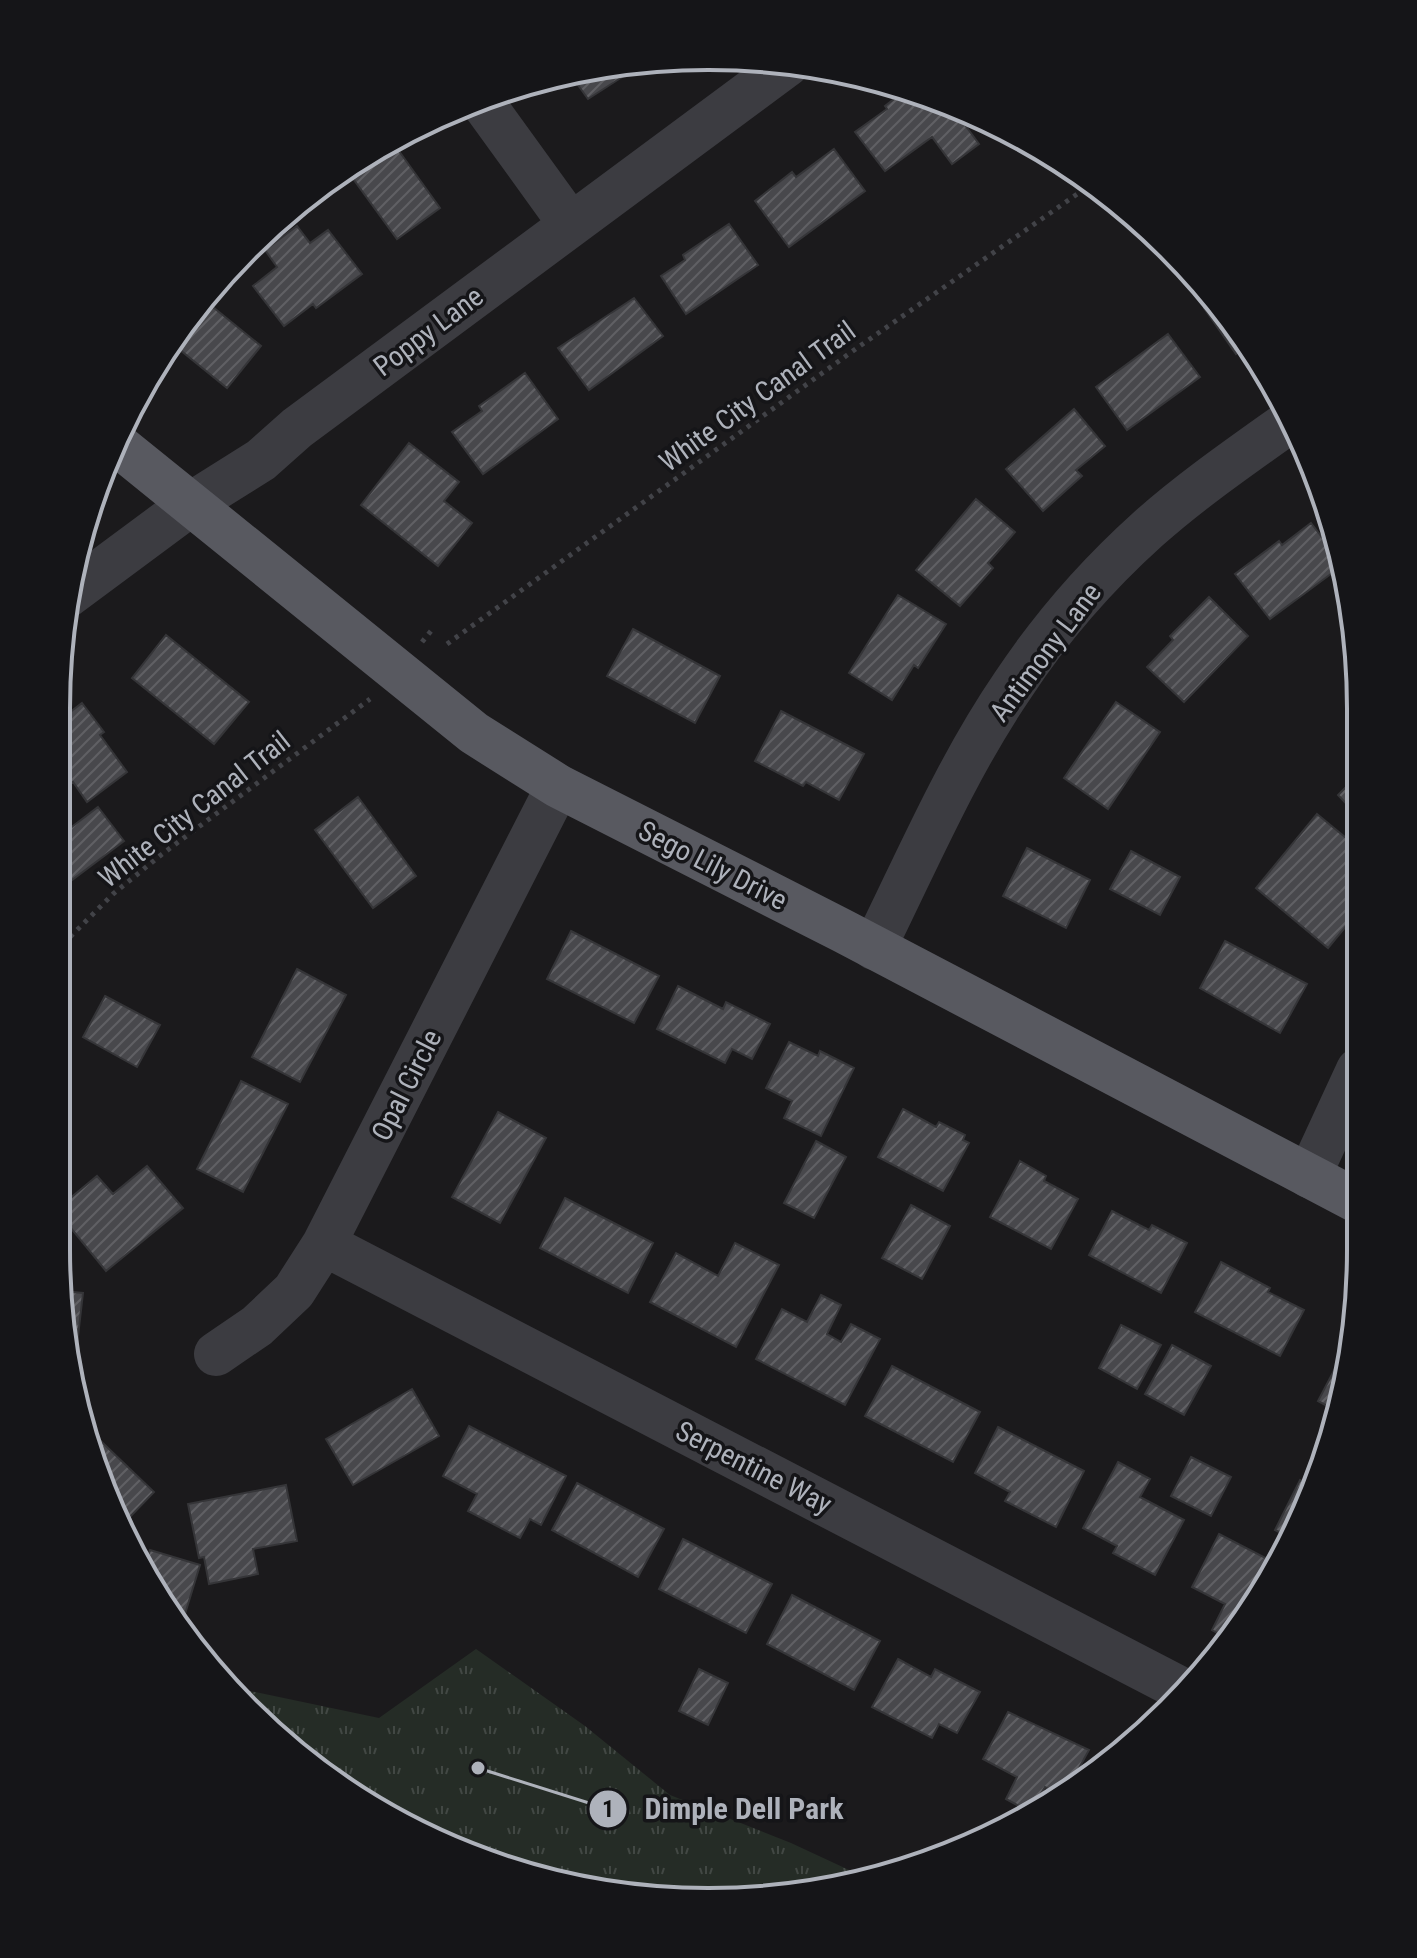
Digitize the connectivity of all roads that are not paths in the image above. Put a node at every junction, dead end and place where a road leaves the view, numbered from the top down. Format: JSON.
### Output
{"nodes":[{"id":1,"x":775,"y":73,"type":"edge"},
{"id":2,"x":488,"y":110,"type":"edge"},
{"id":3,"x":571,"y":225,"type":"junction"},
{"id":4,"x":1282,"y":427,"type":"edge"},
{"id":5,"x":125,"y":451,"type":"edge"},
{"id":6,"x":191,"y":504,"type":"junction"},
{"id":7,"x":82,"y":585,"type":"edge"},
{"id":8,"x":558,"y":786,"type":"junction"},
{"id":9,"x":874,"y":948,"type":"junction"},
{"id":10,"x":1347,"y":1094,"type":"edge"},
{"id":11,"x":1309,"y":1176,"type":"junction"},
{"id":12,"x":1347,"y":1196,"type":"edge"},
{"id":13,"x":324,"y":1244,"type":"junction"},
{"id":14,"x":216,"y":1354,"type":"dead end"},
{"id":15,"x":1174,"y":1686,"type":"edge"}],
"edges":[{"from":1,"to":3,"type":"street","name":"Poppy Lane"},
{"from":2,"to":3,"type":"street"},
{"from":3,"to":6,"type":"street","name":"Poppy Lane"},
{"from":4,"to":9,"type":"street","name":"Antimony Lane"},
{"from":5,"to":6,"type":"main road","name":"Sego Lily Drive"},
{"from":6,"to":7,"type":"street","name":"Poppy Lane"},
{"from":6,"to":8,"type":"main road","name":"Sego Lily Drive"},
{"from":8,"to":9,"type":"main road","name":"Sego Lily Drive"},
{"from":8,"to":13,"type":"street","name":"Opal Circle"},
{"from":9,"to":11,"type":"main road","name":"Sego Lily Drive"},
{"from":10,"to":11,"type":"street"},
{"from":11,"to":12,"type":"main road","name":"Sego Lily Drive"},
{"from":13,"to":14,"type":"street","name":"Opal Circle"},
{"from":13,"to":15,"type":"street","name":"Serpentine Way"}]}
